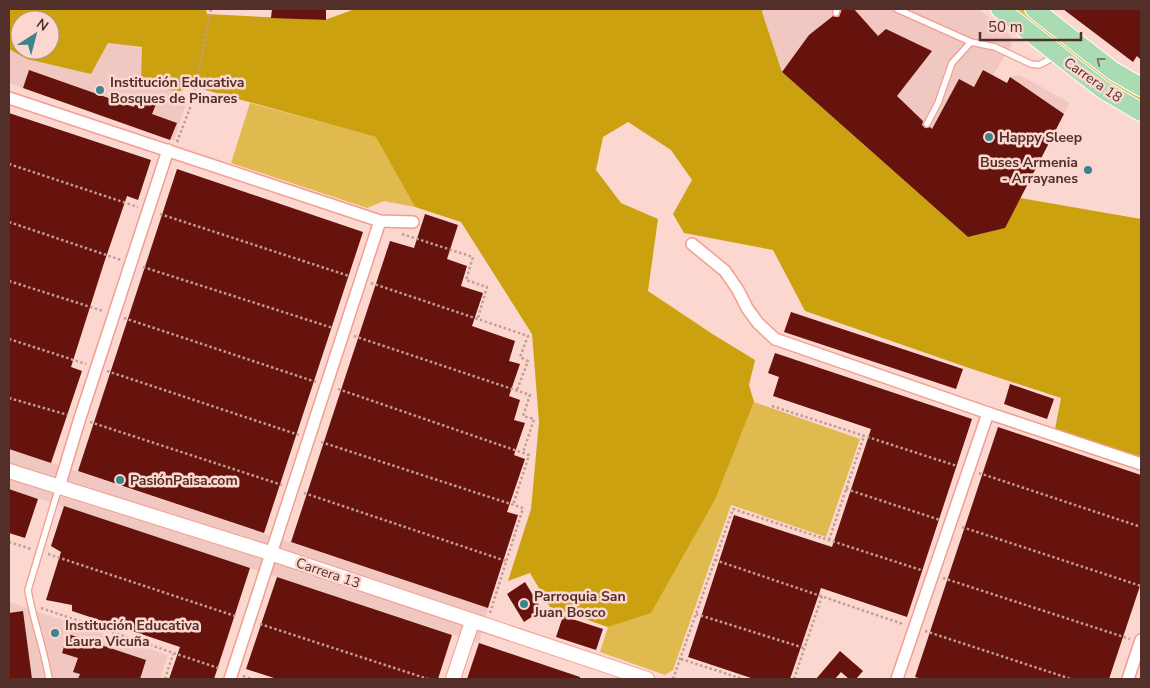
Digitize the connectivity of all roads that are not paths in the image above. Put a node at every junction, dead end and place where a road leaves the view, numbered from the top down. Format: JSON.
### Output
{"nodes":[{"id":1,"x":897,"y":9,"type":"edge"},
{"id":2,"x":1000,"y":9,"type":"edge"},
{"id":3,"x":1034,"y":9,"type":"edge"},
{"id":4,"x":971,"y":42,"type":"junction"},
{"id":5,"x":1058,"y":55,"type":"junction"},
{"id":6,"x":1141,"y":87,"type":"edge"},
{"id":7,"x":9,"y":98,"type":"edge"},
{"id":8,"x":1141,"y":112,"type":"edge"},
{"id":9,"x":927,"y":124,"type":"dead end"},
{"id":10,"x":170,"y":152,"type":"junction"},
{"id":11,"x":413,"y":222,"type":"dead end"},
{"id":12,"x":379,"y":224,"type":"junction"},
{"id":13,"x":692,"y":244,"type":"dead end"},
{"id":14,"x":988,"y":413,"type":"junction"},
{"id":15,"x":1141,"y":464,"type":"edge"},
{"id":16,"x":9,"y":471,"type":"edge"},
{"id":17,"x":59,"y":486,"type":"junction"},
{"id":18,"x":270,"y":553,"type":"junction"},
{"id":19,"x":479,"y":624,"type":"junction"},
{"id":20,"x":1141,"y":640,"type":"edge"},
{"id":21,"x":231,"y":676,"type":"edge"},
{"id":22,"x":49,"y":679,"type":"edge"},
{"id":23,"x":454,"y":679,"type":"edge"},
{"id":24,"x":646,"y":679,"type":"edge"},
{"id":25,"x":897,"y":679,"type":"edge"},
{"id":26,"x":1128,"y":679,"type":"edge"}],
"edges":[{"from":1,"to":4,"type":"lane"},
{"from":2,"to":5,"type":"main road","name":"Carrera 18"},
{"from":6,"to":3,"type":"main road","name":"Carrera 18","one_way":true},
{"from":4,"to":5,"type":"lane"},
{"from":4,"to":9,"type":"lane"},
{"from":5,"to":8,"type":"main road","name":"Carrera 18"},
{"from":7,"to":10,"type":"street"},
{"from":10,"to":12,"type":"street"},
{"from":10,"to":17,"type":"street"},
{"from":11,"to":12,"type":"street"},
{"from":12,"to":18,"type":"street"},
{"from":13,"to":14,"type":"street"},
{"from":14,"to":15,"type":"street"},
{"from":14,"to":25,"type":"street"},
{"from":16,"to":17,"type":"street","name":"Carrera 13"},
{"from":17,"to":18,"type":"street","name":"Carrera 13"},
{"from":17,"to":22,"type":"lane"},
{"from":18,"to":19,"type":"street","name":"Carrera 13"},
{"from":18,"to":21,"type":"street"},
{"from":19,"to":23,"type":"street"},
{"from":19,"to":24,"type":"street","name":"Carrera 13"},
{"from":20,"to":26,"type":"street"}]}
